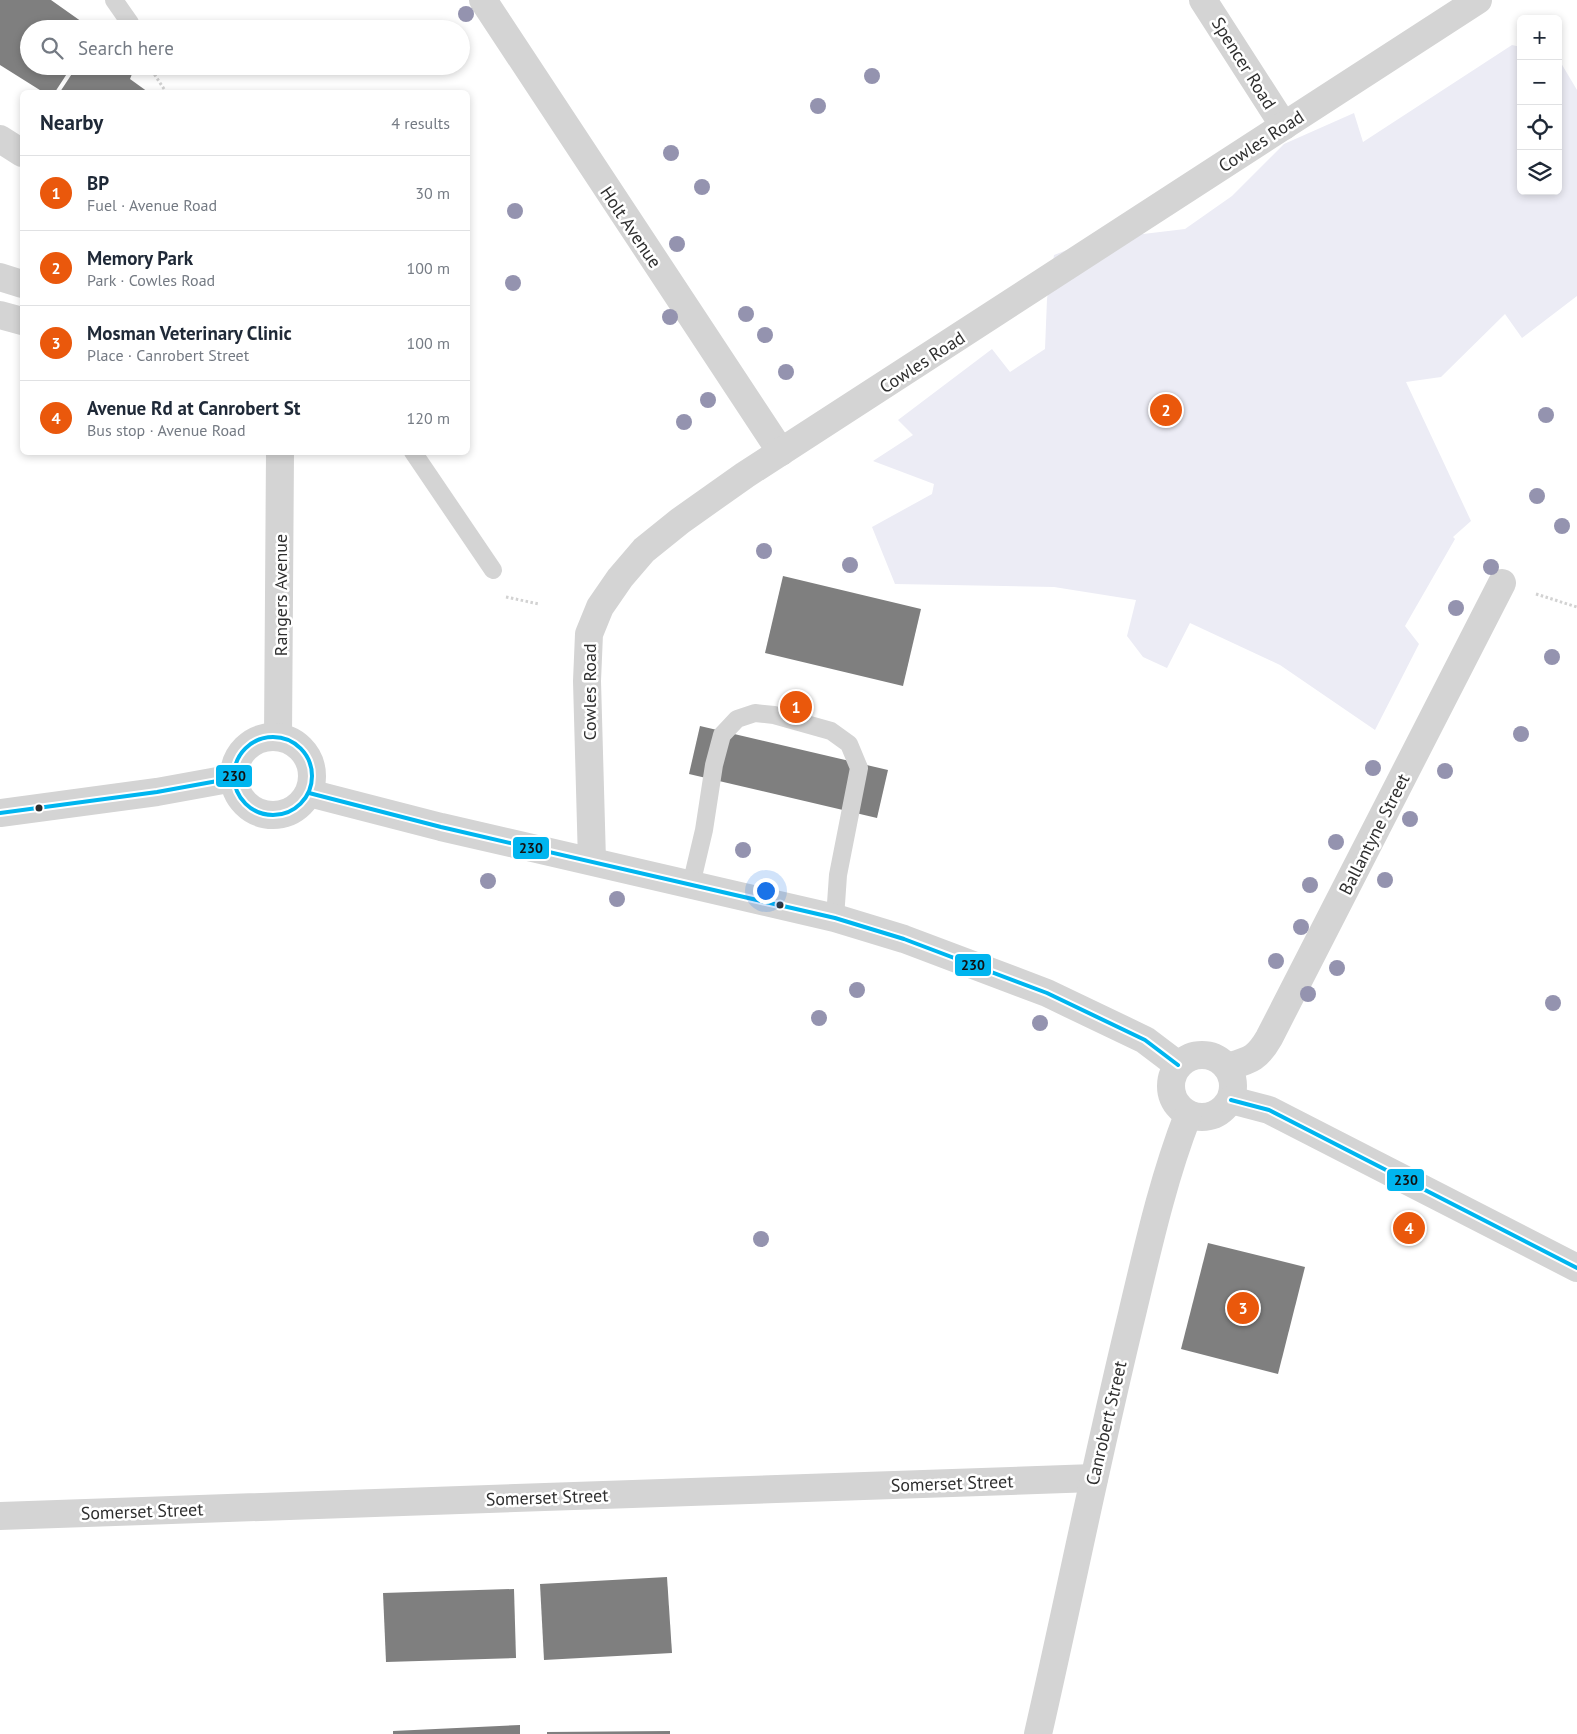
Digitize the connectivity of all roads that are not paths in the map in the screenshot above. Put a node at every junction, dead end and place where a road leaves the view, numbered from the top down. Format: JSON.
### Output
{"nodes":[{"id":1,"x":114,"y":0,"type":"edge"},
{"id":2,"x":483,"y":0,"type":"edge"},
{"id":3,"x":1204,"y":0,"type":"edge"},
{"id":4,"x":1478,"y":0,"type":"edge"},
{"id":5,"x":128,"y":20,"type":"edge"},
{"id":6,"x":1284,"y":126,"type":"junction"},
{"id":7,"x":0,"y":139,"type":"edge"},
{"id":8,"x":20,"y":152,"type":"edge"},
{"id":9,"x":0,"y":277,"type":"edge"},
{"id":10,"x":20,"y":283,"type":"edge"},
{"id":11,"x":0,"y":315,"type":"edge"},
{"id":12,"x":20,"y":320,"type":"edge"},
{"id":13,"x":781,"y":452,"type":"junction"},
{"id":14,"x":280,"y":455,"type":"edge"},
{"id":15,"x":415,"y":455,"type":"edge"},
{"id":16,"x":493,"y":570,"type":"dead end"},
{"id":17,"x":1502,"y":583,"type":"road end"},
{"id":18,"x":278,"y":737,"type":"junction"},
{"id":19,"x":234,"y":778,"type":"junction"},
{"id":20,"x":308,"y":793,"type":"junction"},
{"id":21,"x":0,"y":813,"type":"edge"},
{"id":22,"x":592,"y":861,"type":"junction"},
{"id":23,"x":691,"y":885,"type":"junction"},
{"id":24,"x":836,"y":918,"type":"junction"},
{"id":25,"x":1178,"y":1065,"type":"junction"},
{"id":26,"x":1227,"y":1067,"type":"junction"},
{"id":27,"x":1231,"y":1100,"type":"junction"},
{"id":28,"x":1188,"y":1114,"type":"junction"},
{"id":29,"x":1577,"y":1268,"type":"edge"},
{"id":30,"x":1094,"y":1478,"type":"junction"},
{"id":31,"x":0,"y":1516,"type":"edge"},
{"id":32,"x":1038,"y":1734,"type":"edge"}],
"edges":[{"from":1,"to":5,"type":"lane"},
{"from":2,"to":13,"type":"street","name":"Holt Avenue"},
{"from":3,"to":6,"type":"street","name":"Spencer Road"},
{"from":4,"to":6,"type":"street","name":"Cowles Road"},
{"from":6,"to":13,"type":"street","name":"Cowles Road"},
{"from":7,"to":8,"type":"street"},
{"from":9,"to":10,"type":"street"},
{"from":11,"to":12,"type":"street"},
{"from":13,"to":22,"type":"street","name":"Cowles Road"},
{"from":14,"to":18,"type":"street","name":"Rangers Avenue"},
{"from":15,"to":16,"type":"lane"},
{"from":17,"to":26,"type":"street","name":"Ballantyne Street"},
{"from":18,"to":19,"type":"street"},
{"from":18,"to":20,"type":"street"},
{"from":19,"to":20,"type":"street"},
{"from":19,"to":21,"type":"street"},
{"from":20,"to":22,"type":"street"},
{"from":22,"to":23,"type":"street"},
{"from":23,"to":24,"type":"street"},
{"from":23,"to":24,"type":"lane"},
{"from":24,"to":25,"type":"street"},
{"from":25,"to":26,"type":"street"},
{"from":25,"to":28,"type":"street"},
{"from":26,"to":27,"type":"street"},
{"from":27,"to":28,"type":"street"},
{"from":27,"to":29,"type":"street"},
{"from":28,"to":30,"type":"street","name":"Canrobert Street"},
{"from":30,"to":31,"type":"street","name":"Somerset Street"},
{"from":30,"to":32,"type":"street","name":"Canrobert Street"}]}
